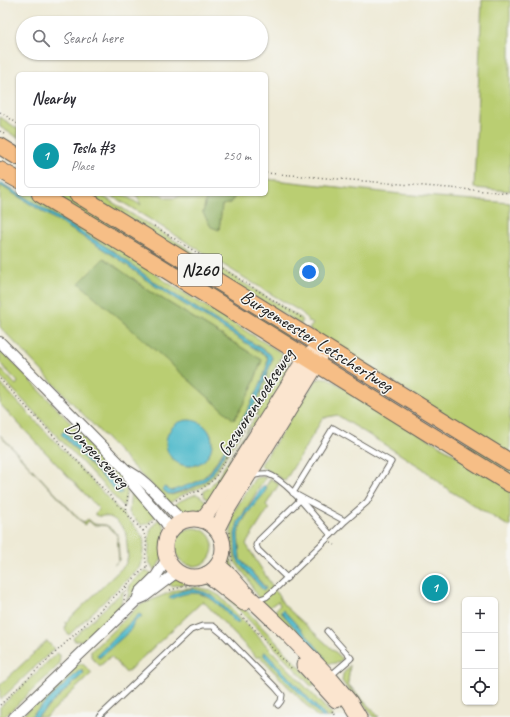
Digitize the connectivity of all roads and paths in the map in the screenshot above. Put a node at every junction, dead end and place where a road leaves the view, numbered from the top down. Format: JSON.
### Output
{"nodes":[{"id":1,"x":0,"y":112,"type":"edge"},
{"id":2,"x":16,"y":123,"type":"edge"},
{"id":3,"x":0,"y":146,"type":"edge"},
{"id":4,"x":16,"y":156,"type":"edge"},
{"id":5,"x":0,"y":170,"type":"edge"},
{"id":6,"x":268,"y":173,"type":"edge"},
{"id":7,"x":16,"y":179,"type":"edge"},
{"id":8,"x":510,"y":193,"type":"edge"},
{"id":9,"x":43,"y":196,"type":"edge"},
{"id":10,"x":80,"y":196,"type":"edge"},
{"id":11,"x":148,"y":222,"type":"dead end"},
{"id":12,"x":301,"y":326,"type":"junction"},
{"id":13,"x":0,"y":342,"type":"edge"},
{"id":14,"x":290,"y":347,"type":"junction"},
{"id":15,"x":322,"y":347,"type":"junction"},
{"id":16,"x":311,"y":360,"type":"junction"},
{"id":17,"x":0,"y":379,"type":"edge"},
{"id":18,"x":510,"y":462,"type":"edge"},
{"id":19,"x":126,"y":470,"type":"junction"},
{"id":20,"x":246,"y":480,"type":"junction"},
{"id":21,"x":130,"y":481,"type":"junction"},
{"id":22,"x":510,"y":484,"type":"edge"},
{"id":23,"x":293,"y":493,"type":"junction"},
{"id":24,"x":300,"y":500,"type":"junction"},
{"id":25,"x":168,"y":507,"type":"junction"},
{"id":26,"x":126,"y":513,"type":"junction"},
{"id":27,"x":159,"y":515,"type":"junction"},
{"id":28,"x":202,"y":520,"type":"junction"},
{"id":29,"x":183,"y":521,"type":"junction"},
{"id":30,"x":345,"y":521,"type":"junction"},
{"id":31,"x":216,"y":529,"type":"junction"},
{"id":32,"x":170,"y":531,"type":"junction"},
{"id":33,"x":143,"y":532,"type":"junction"},
{"id":34,"x":331,"y":535,"type":"junction"},
{"id":35,"x":167,"y":559,"type":"junction"},
{"id":36,"x":177,"y":572,"type":"junction"},
{"id":37,"x":207,"y":578,"type":"junction"},
{"id":38,"x":287,"y":578,"type":"junction"},
{"id":39,"x":137,"y":600,"type":"junction"},
{"id":40,"x":254,"y":600,"type":"junction"},
{"id":41,"x":238,"y":612,"type":"dead end"},
{"id":42,"x":327,"y":631,"type":"dead end"},
{"id":43,"x":296,"y":673,"type":"dead end"},
{"id":44,"x":325,"y":680,"type":"junction"},
{"id":45,"x":0,"y":705,"type":"edge"},
{"id":46,"x":278,"y":705,"type":"dead end"},
{"id":47,"x":327,"y":706,"type":"dead end"},
{"id":48,"x":357,"y":716,"type":"edge"},
{"id":49,"x":14,"y":717,"type":"edge"},
{"id":50,"x":99,"y":717,"type":"edge"},
{"id":51,"x":337,"y":717,"type":"edge"}],
"edges":[{"from":1,"to":2,"type":"path"},
{"from":3,"to":4,"type":"main road"},
{"from":5,"to":7,"type":"main road"},
{"from":6,"to":8,"type":"path"},
{"from":9,"to":14,"type":"main road","name":"Burgemeester Letschertweg","number":"N260"},
{"from":10,"to":12,"type":"main road","name":"Burgemeester Letschertweg","number":"N260"},
{"from":11,"to":12,"type":"path"},
{"from":12,"to":15,"type":"main road","name":"Burgemeester Letschertweg","number":"N260"},
{"from":13,"to":19,"type":"street","name":"Dongenseweg"},
{"from":14,"to":16,"type":"main road","name":"Burgemeester Letschertweg","number":"N260"},
{"from":14,"to":25,"type":"path","name":"Gesworenhoekseweg"},
{"from":15,"to":16,"type":"street","name":"Gesworenhoekseweg"},
{"from":15,"to":18,"type":"main road","name":"Burgemeester Letschertweg","number":"N260"},
{"from":16,"to":20,"type":"street","name":"Gesworenhoekseweg"},
{"from":16,"to":22,"type":"main road","name":"Burgemeester Letschertweg","number":"N260"},
{"from":16,"to":28,"type":"street","name":"Gesworenhoekseweg"},
{"from":17,"to":26,"type":"path","name":"Dongenseweg"},
{"from":19,"to":21,"type":"street","name":"Dongenseweg"},
{"from":19,"to":25,"type":"street","name":"Dongenseweg"},
{"from":20,"to":23,"type":"lane"},
{"from":20,"to":31,"type":"street","name":"Gesworenhoekseweg"},
{"from":21,"to":26,"type":"path"},
{"from":21,"to":27,"type":"street","name":"Dongenseweg"},
{"from":23,"to":24,"type":"lane"},
{"from":23,"to":30,"type":"lane"},
{"from":23,"to":30,"type":"lane"},
{"from":24,"to":34,"type":"lane"},
{"from":24,"to":38,"type":"lane"},
{"from":25,"to":29,"type":"street","name":"Dongenseweg"},
{"from":26,"to":33,"type":"path","name":"Dongenseweg"},
{"from":27,"to":32,"type":"street","name":"Dongenseweg"},
{"from":27,"to":33,"type":"path"},
{"from":28,"to":29,"type":"street"},
{"from":28,"to":31,"type":"street"},
{"from":29,"to":32,"type":"street"},
{"from":30,"to":34,"type":"lane"},
{"from":31,"to":37,"type":"street"},
{"from":32,"to":35,"type":"street"},
{"from":33,"to":45,"type":"path"},
{"from":34,"to":38,"type":"lane"},
{"from":35,"to":36,"type":"street"},
{"from":35,"to":39,"type":"street"},
{"from":36,"to":37,"type":"street"},
{"from":36,"to":39,"type":"street"},
{"from":37,"to":40,"type":"street"},
{"from":37,"to":44,"type":"street"},
{"from":38,"to":40,"type":"lane"},
{"from":39,"to":49,"type":"street"},
{"from":40,"to":44,"type":"street"},
{"from":41,"to":43,"type":"path"},
{"from":42,"to":44,"type":"lane"},
{"from":44,"to":48,"type":"street"},
{"from":46,"to":50,"type":"lane"},
{"from":47,"to":51,"type":"path"}]}
